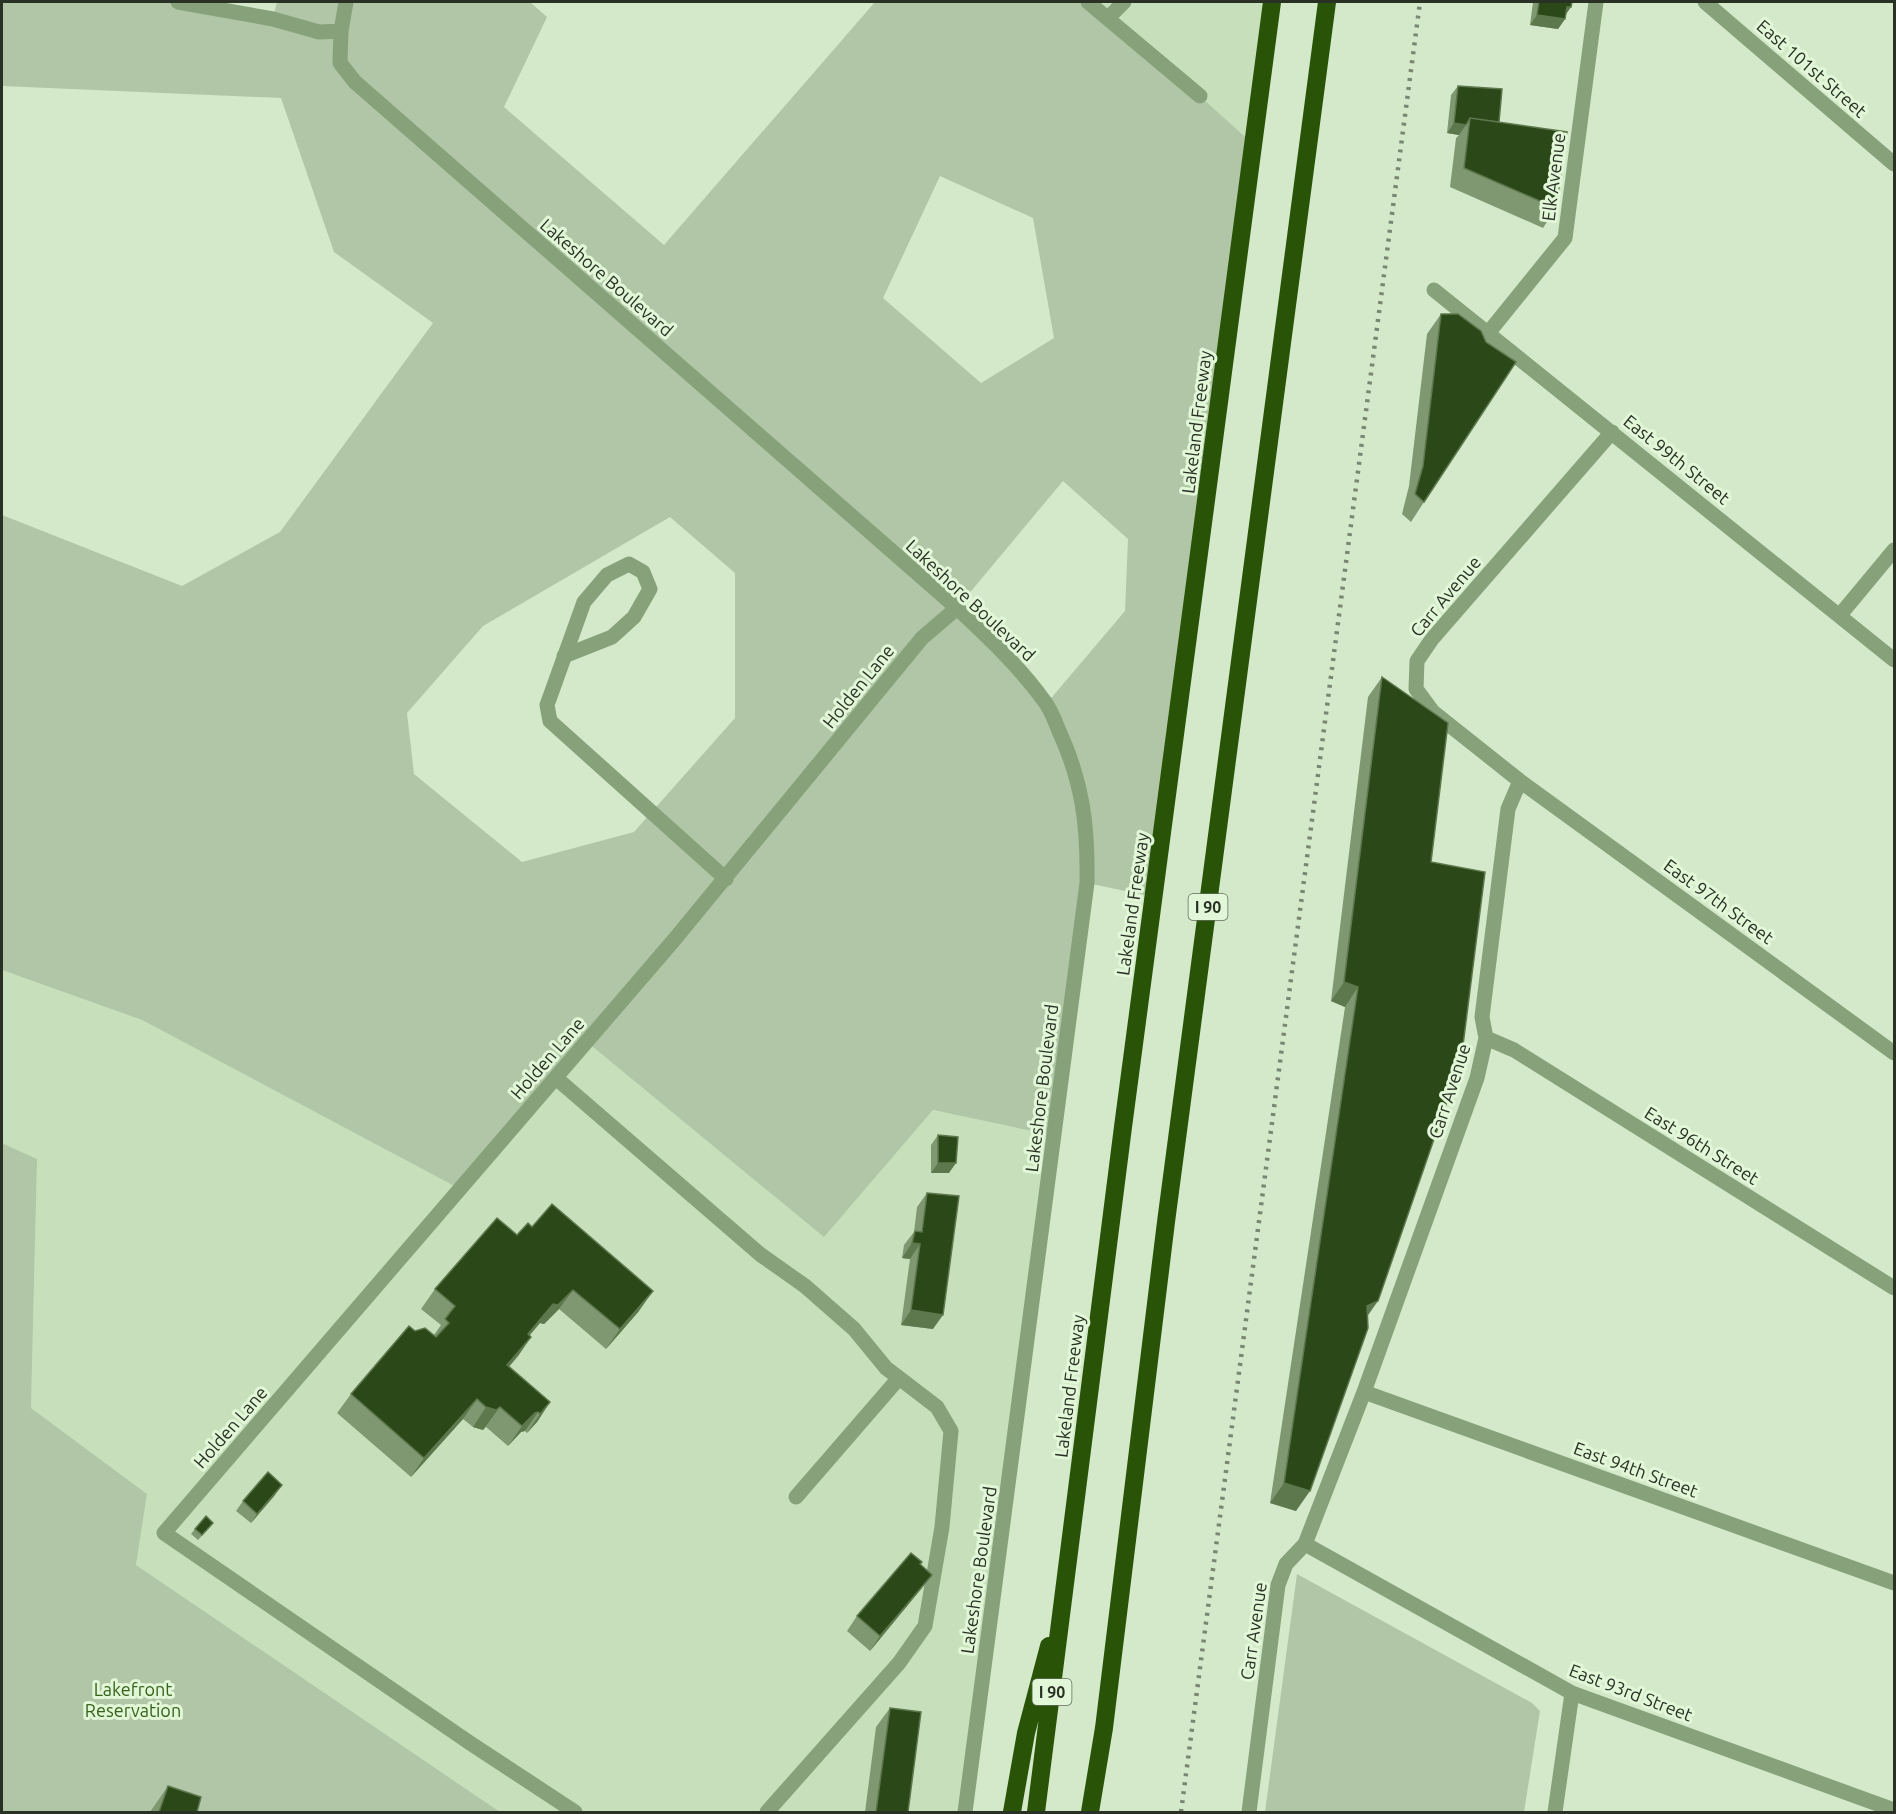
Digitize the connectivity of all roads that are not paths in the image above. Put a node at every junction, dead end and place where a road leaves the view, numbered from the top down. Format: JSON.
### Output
{"nodes":[{"id":1,"x":178,"y":2,"type":"edge"},
{"id":2,"x":346,"y":2,"type":"edge"},
{"id":3,"x":1088,"y":2,"type":"edge"},
{"id":4,"x":1124,"y":2,"type":"edge"},
{"id":5,"x":1272,"y":2,"type":"edge"},
{"id":6,"x":1327,"y":2,"type":"edge"},
{"id":7,"x":1596,"y":2,"type":"edge"},
{"id":8,"x":1705,"y":2,"type":"edge"},
{"id":9,"x":1108,"y":18,"type":"junction"},
{"id":10,"x":341,"y":31,"type":"junction"},
{"id":11,"x":1200,"y":96,"type":"dead end"},
{"id":12,"x":1894,"y":164,"type":"edge"},
{"id":13,"x":1434,"y":290,"type":"dead end"},
{"id":14,"x":1489,"y":332,"type":"junction"},
{"id":15,"x":1612,"y":432,"type":"junction"},
{"id":16,"x":1894,"y":550,"type":"edge"},
{"id":17,"x":957,"y":608,"type":"junction"},
{"id":18,"x":1840,"y":615,"type":"junction"},
{"id":19,"x":564,"y":656,"type":"junction"},
{"id":20,"x":1894,"y":660,"type":"edge"},
{"id":21,"x":1520,"y":781,"type":"junction"},
{"id":22,"x":726,"y":879,"type":"junction"},
{"id":23,"x":1486,"y":1038,"type":"junction"},
{"id":24,"x":1894,"y":1053,"type":"edge"},
{"id":25,"x":556,"y":1078,"type":"junction"},
{"id":26,"x":1894,"y":1288,"type":"edge"},
{"id":27,"x":899,"y":1378,"type":"junction"},
{"id":28,"x":1364,"y":1392,"type":"junction"},
{"id":29,"x":796,"y":1497,"type":"dead end"},
{"id":30,"x":1305,"y":1544,"type":"junction"},
{"id":31,"x":1068,"y":1571,"type":"junction"},
{"id":32,"x":1894,"y":1583,"type":"edge"},
{"id":33,"x":1572,"y":1693,"type":"junction"},
{"id":34,"x":1104,"y":1728,"type":"junction"},
{"id":35,"x":1894,"y":1810,"type":"edge"},
{"id":36,"x":575,"y":1812,"type":"edge"},
{"id":37,"x":767,"y":1812,"type":"edge"},
{"id":38,"x":965,"y":1812,"type":"edge"},
{"id":39,"x":1012,"y":1812,"type":"edge"},
{"id":40,"x":1036,"y":1812,"type":"edge"},
{"id":41,"x":1090,"y":1812,"type":"edge"},
{"id":42,"x":1103,"y":1812,"type":"edge"},
{"id":43,"x":1249,"y":1812,"type":"edge"},
{"id":44,"x":1555,"y":1812,"type":"edge"}],
"edges":[{"from":1,"to":10,"type":"street"},
{"from":2,"to":10,"type":"street","name":"Lakeshore Boulevard"},
{"from":3,"to":9,"type":"street"},
{"from":4,"to":9,"type":"street"},
{"from":5,"to":31,"type":"highway","name":"Lakeland Freeway","number":"I 90"},
{"from":6,"to":34,"type":"highway","number":"I 90"},
{"from":7,"to":14,"type":"street","name":"Elk Avenue"},
{"from":8,"to":12,"type":"street","name":"East 101st Street"},
{"from":9,"to":11,"type":"street"},
{"from":10,"to":17,"type":"street","name":"Lakeshore Boulevard"},
{"from":13,"to":14,"type":"street","name":"East 99th Street"},
{"from":14,"to":15,"type":"street","name":"East 99th Street"},
{"from":15,"to":18,"type":"street","name":"East 99th Street"},
{"from":15,"to":21,"type":"street","name":"Carr Avenue"},
{"from":16,"to":18,"type":"street"},
{"from":17,"to":22,"type":"street","name":"Holden Lane"},
{"from":17,"to":38,"type":"street","name":"Lakeshore Boulevard"},
{"from":18,"to":20,"type":"street","name":"East 99th Street"},
{"from":19,"to":19,"type":"street"},
{"from":19,"to":22,"type":"street"},
{"from":21,"to":23,"type":"street","name":"Carr Avenue"},
{"from":21,"to":24,"type":"street","name":"East 97th Street"},
{"from":22,"to":25,"type":"street","name":"Holden Lane"},
{"from":23,"to":26,"type":"street","name":"East 96th Street"},
{"from":23,"to":28,"type":"street","name":"Carr Avenue"},
{"from":25,"to":27,"type":"street"},
{"from":25,"to":36,"type":"street","name":"Holden Lane"},
{"from":27,"to":29,"type":"street"},
{"from":27,"to":37,"type":"street"},
{"from":28,"to":30,"type":"street","name":"Carr Avenue"},
{"from":28,"to":32,"type":"street","name":"East 94th Street"},
{"from":30,"to":33,"type":"street","name":"East 93rd Street"},
{"from":30,"to":43,"type":"street","name":"Carr Avenue"},
{"from":31,"to":39,"type":"highway"},
{"from":31,"to":40,"type":"highway","name":"Lakeland Freeway","number":"I 90"},
{"from":33,"to":35,"type":"street","name":"East 93rd Street"},
{"from":33,"to":44,"type":"street"},
{"from":34,"to":41,"type":"highway","number":"I 90"},
{"from":34,"to":42,"type":"highway"}]}
